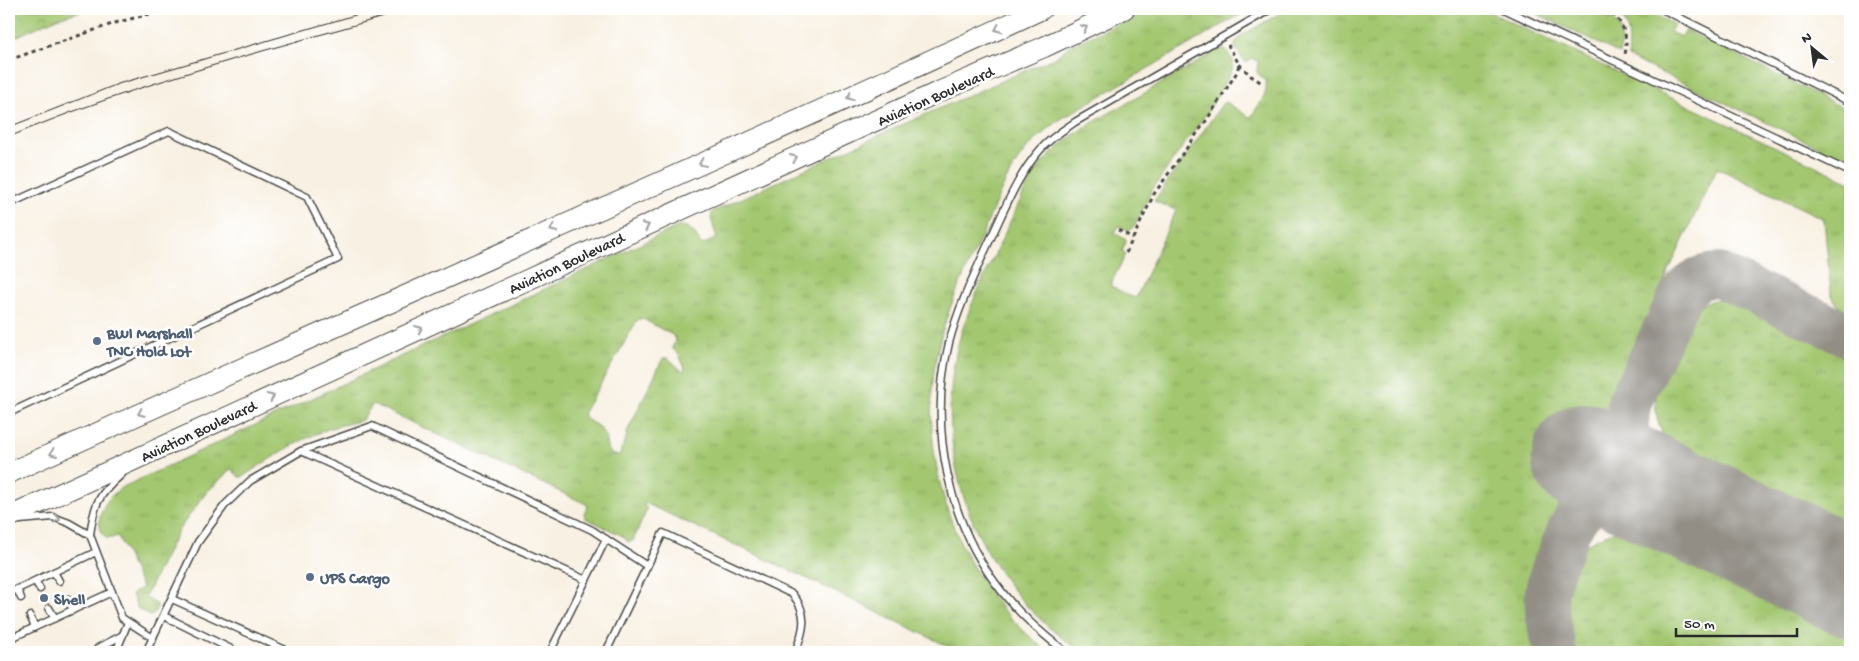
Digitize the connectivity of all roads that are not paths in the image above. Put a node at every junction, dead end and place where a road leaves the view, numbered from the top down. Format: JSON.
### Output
{"nodes":[{"id":1,"x":1042,"y":9,"type":"edge"},
{"id":2,"x":1124,"y":9,"type":"edge"},
{"id":3,"x":1271,"y":9,"type":"edge"},
{"id":4,"x":1504,"y":9,"type":"edge"},
{"id":5,"x":1662,"y":9,"type":"edge"},
{"id":6,"x":1850,"y":102,"type":"edge"},
{"id":7,"x":1850,"y":172,"type":"edge"},
{"id":8,"x":9,"y":204,"type":"edge"},
{"id":9,"x":9,"y":412,"type":"edge"},
{"id":10,"x":301,"y":451,"type":"junction"},
{"id":11,"x":147,"y":453,"type":"junction"},
{"id":12,"x":9,"y":474,"type":"edge"},
{"id":13,"x":9,"y":517,"type":"edge"},
{"id":14,"x":9,"y":521,"type":"edge"},
{"id":15,"x":90,"y":536,"type":"junction"},
{"id":16,"x":606,"y":539,"type":"junction"},
{"id":17,"x":96,"y":552,"type":"junction"},
{"id":18,"x":647,"y":566,"type":"junction"},
{"id":19,"x":54,"y":572,"type":"junction"},
{"id":20,"x":586,"y":580,"type":"junction"},
{"id":21,"x":35,"y":581,"type":"junction"},
{"id":22,"x":59,"y":581,"type":"dead end"},
{"id":23,"x":17,"y":589,"type":"junction"},
{"id":24,"x":40,"y":589,"type":"dead end"},
{"id":25,"x":112,"y":592,"type":"junction"},
{"id":26,"x":9,"y":593,"type":"edge"},
{"id":27,"x":21,"y":598,"type":"dead end"},
{"id":28,"x":68,"y":599,"type":"dead end"},
{"id":29,"x":172,"y":599,"type":"junction"},
{"id":30,"x":49,"y":608,"type":"dead end"},
{"id":31,"x":73,"y":610,"type":"junction"},
{"id":32,"x":30,"y":616,"type":"dead end"},
{"id":33,"x":164,"y":616,"type":"junction"},
{"id":34,"x":55,"y":618,"type":"junction"},
{"id":35,"x":128,"y":622,"type":"junction"},
{"id":36,"x":35,"y":627,"type":"junction"},
{"id":37,"x":9,"y":628,"type":"edge"},
{"id":38,"x":123,"y":635,"type":"junction"},
{"id":39,"x":11,"y":638,"type":"edge"},
{"id":40,"x":153,"y":638,"type":"junction"},
{"id":41,"x":96,"y":652,"type":"edge"},
{"id":42,"x":116,"y":652,"type":"edge"},
{"id":43,"x":146,"y":652,"type":"edge"},
{"id":44,"x":237,"y":652,"type":"edge"},
{"id":45,"x":290,"y":652,"type":"edge"},
{"id":46,"x":550,"y":652,"type":"edge"},
{"id":47,"x":606,"y":652,"type":"edge"},
{"id":48,"x":795,"y":652,"type":"edge"},
{"id":49,"x":1066,"y":652,"type":"edge"}],
"edges":[{"from":1,"to":12,"type":"main road","name":"Aviation Boulevard","one_way":true},
{"from":11,"to":2,"type":"main road","name":"Aviation Boulevard","one_way":true},
{"from":3,"to":49,"type":"lane"},
{"from":4,"to":7,"type":"lane"},
{"from":5,"to":6,"type":"lane"},
{"from":8,"to":9,"type":"lane"},
{"from":10,"to":16,"type":"lane"},
{"from":10,"to":20,"type":"lane"},
{"from":10,"to":29,"type":"lane"},
{"from":11,"to":13,"type":"main road","name":"Aviation Boulevard"},
{"from":11,"to":15,"type":"lane"},
{"from":14,"to":15,"type":"lane","one_way":true},
{"from":15,"to":17,"type":"lane"},
{"from":16,"to":18,"type":"lane"},
{"from":16,"to":20,"type":"lane"},
{"from":17,"to":19,"type":"lane"},
{"from":17,"to":25,"type":"lane"},
{"from":18,"to":47,"type":"lane"},
{"from":18,"to":48,"type":"lane"},
{"from":19,"to":21,"type":"lane"},
{"from":19,"to":22,"type":"lane"},
{"from":20,"to":46,"type":"lane"},
{"from":21,"to":23,"type":"lane"},
{"from":21,"to":24,"type":"lane"},
{"from":23,"to":26,"type":"lane"},
{"from":23,"to":27,"type":"lane"},
{"from":25,"to":31,"type":"lane"},
{"from":25,"to":35,"type":"lane"},
{"from":28,"to":31,"type":"lane"},
{"from":29,"to":33,"type":"lane"},
{"from":29,"to":45,"type":"lane"},
{"from":30,"to":34,"type":"lane"},
{"from":31,"to":34,"type":"lane"},
{"from":32,"to":36,"type":"lane"},
{"from":33,"to":40,"type":"lane"},
{"from":33,"to":44,"type":"lane"},
{"from":34,"to":36,"type":"lane"},
{"from":35,"to":38,"type":"lane"},
{"from":35,"to":40,"type":"lane"},
{"from":36,"to":39,"type":"lane"},
{"from":37,"to":39,"type":"lane"},
{"from":38,"to":41,"type":"lane"},
{"from":38,"to":42,"type":"lane"},
{"from":40,"to":43,"type":"lane"}]}
